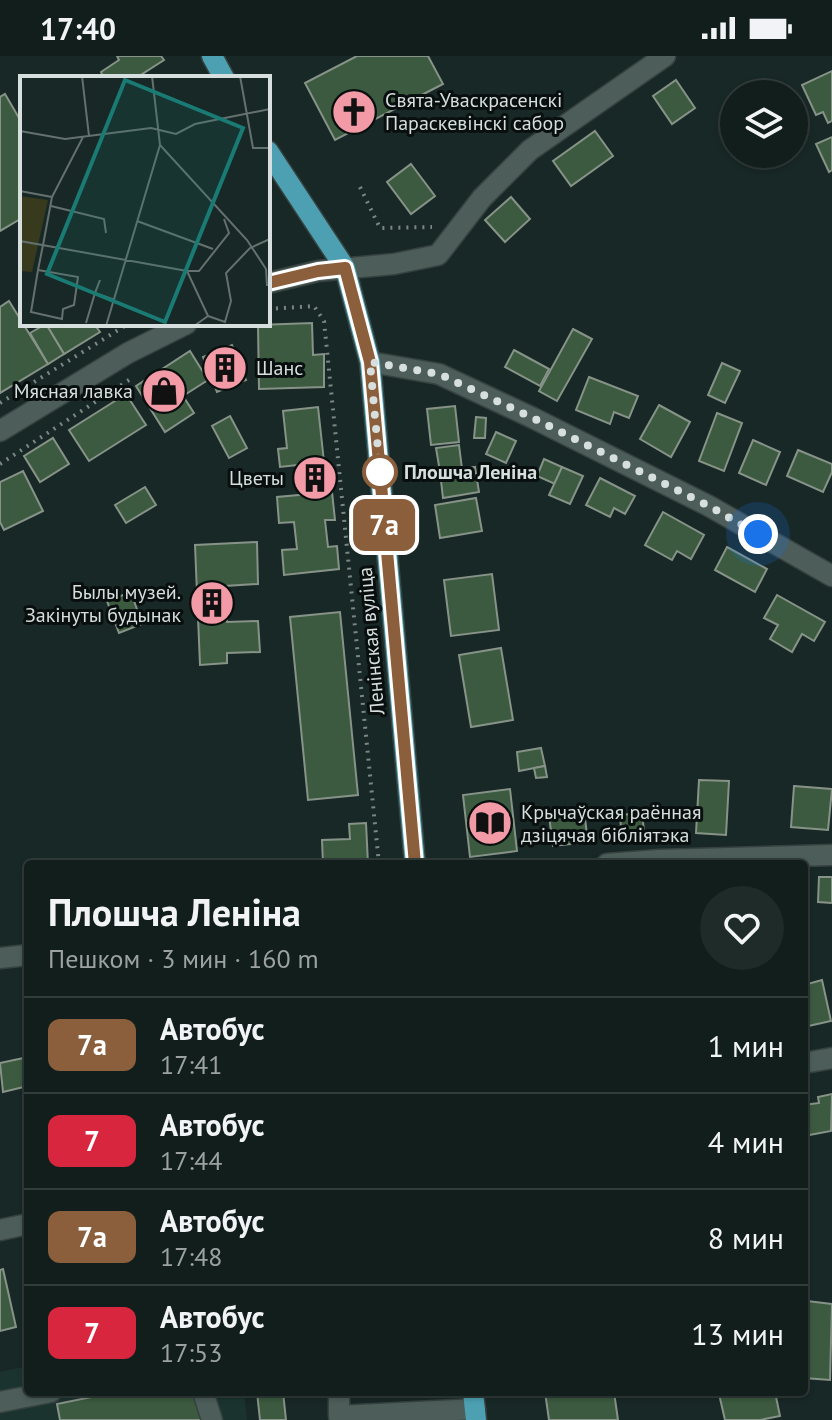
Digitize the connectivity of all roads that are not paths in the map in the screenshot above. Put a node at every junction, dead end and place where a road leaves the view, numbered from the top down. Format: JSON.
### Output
{"nodes":[{"id":1,"x":212,"y":56,"type":"edge"},
{"id":2,"x":665,"y":56,"type":"edge"},
{"id":3,"x":223,"y":76,"type":"edge"},
{"id":4,"x":270,"y":154,"type":"edge"},
{"id":5,"x":345,"y":268,"type":"junction"},
{"id":6,"x":270,"y":283,"type":"edge"},
{"id":7,"x":182,"y":326,"type":"edge"},
{"id":8,"x":370,"y":362,"type":"junction"},
{"id":9,"x":0,"y":431,"type":"edge"},
{"id":10,"x":832,"y":576,"type":"edge"},
{"id":11,"x":832,"y":855,"type":"edge"},
{"id":12,"x":415,"y":860,"type":"edge"},
{"id":13,"x":659,"y":860,"type":"edge"},
{"id":14,"x":24,"y":955,"type":"edge"},
{"id":15,"x":0,"y":958,"type":"edge"},
{"id":16,"x":832,"y":1058,"type":"edge"},
{"id":17,"x":808,"y":1062,"type":"edge"},
{"id":18,"x":24,"y":1225,"type":"edge"},
{"id":19,"x":0,"y":1230,"type":"edge"},
{"id":20,"x":31,"y":1396,"type":"edge"},
{"id":21,"x":204,"y":1396,"type":"edge"},
{"id":22,"x":339,"y":1396,"type":"edge"},
{"id":23,"x":0,"y":1402,"type":"edge"},
{"id":24,"x":475,"y":1407,"type":"edge"},
{"id":25,"x":339,"y":1418,"type":"edge"},
{"id":26,"x":212,"y":1420,"type":"edge"}],
"edges":[{"from":1,"to":3,"type":"main road"},
{"from":2,"to":5,"type":"street"},
{"from":4,"to":5,"type":"main road","name":"Ленінская вуліца"},
{"from":5,"to":6,"type":"street"},
{"from":5,"to":8,"type":"main road","name":"Ленінская вуліца"},
{"from":7,"to":9,"type":"street"},
{"from":8,"to":10,"type":"street"},
{"from":8,"to":12,"type":"main road","name":"Ленінская вуліца"},
{"from":11,"to":13,"type":"street"},
{"from":14,"to":15,"type":"street"},
{"from":16,"to":17,"type":"street"},
{"from":18,"to":19,"type":"street"},
{"from":20,"to":23,"type":"street"},
{"from":21,"to":26,"type":"street"},
{"from":22,"to":25,"type":"street"},
{"from":24,"to":25,"type":"street"}]}
